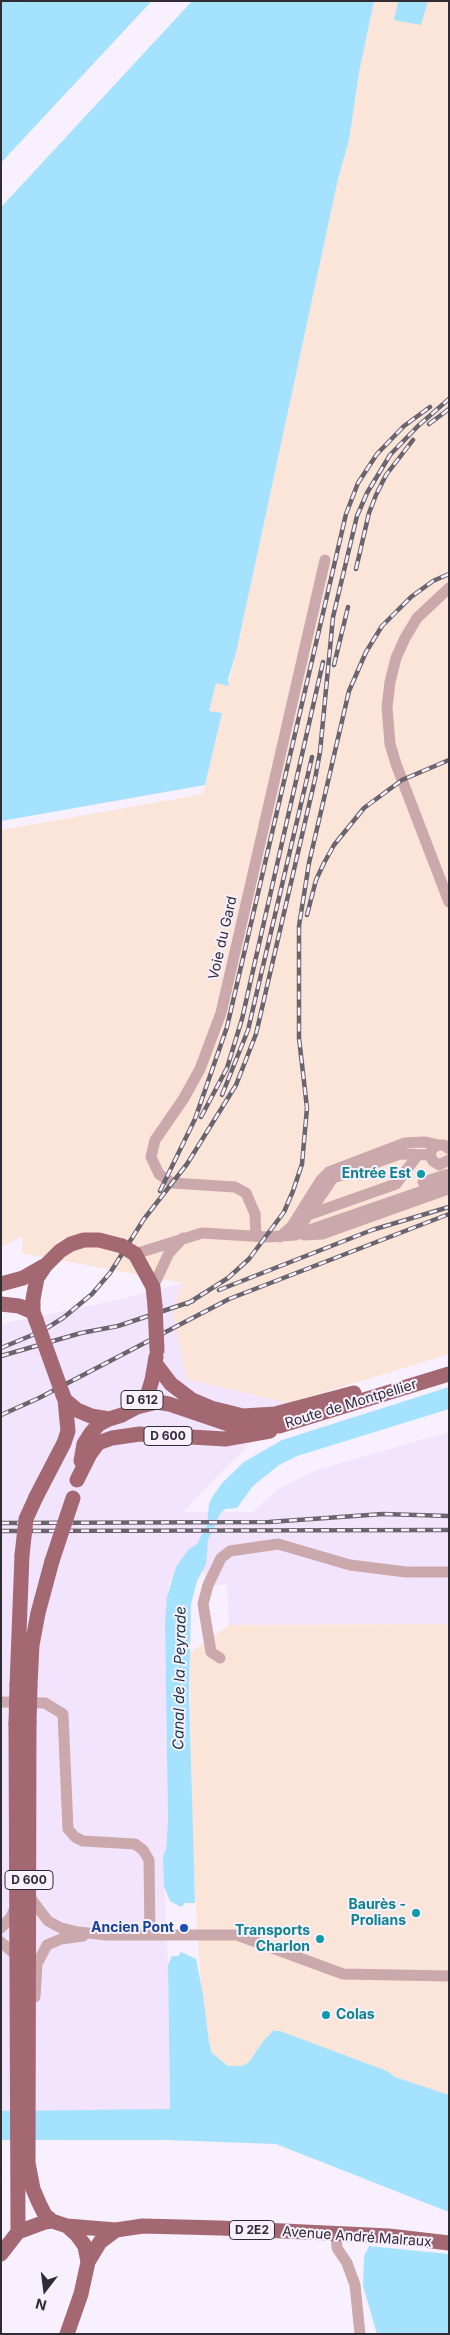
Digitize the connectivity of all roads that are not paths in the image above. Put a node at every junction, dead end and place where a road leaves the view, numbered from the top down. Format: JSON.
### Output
{"nodes":[{"id":1,"x":325,"y":560,"type":"dead end"},
{"id":2,"x":449,"y":588,"type":"edge"},
{"id":3,"x":449,"y":902,"type":"edge"},
{"id":4,"x":445,"y":1147,"type":"edge"},
{"id":5,"x":430,"y":1155,"type":"junction"},
{"id":6,"x":417,"y":1156,"type":"junction"},
{"id":7,"x":449,"y":1160,"type":"edge"},
{"id":8,"x":449,"y":1174,"type":"edge"},
{"id":9,"x":449,"y":1182,"type":"edge"},
{"id":10,"x":449,"y":1188,"type":"edge"},
{"id":11,"x":308,"y":1215,"type":"junction"},
{"id":12,"x":295,"y":1234,"type":"junction"},
{"id":13,"x":256,"y":1236,"type":"junction"},
{"id":14,"x":280,"y":1236,"type":"junction"},
{"id":15,"x":183,"y":1238,"type":"junction"},
{"id":16,"x":135,"y":1254,"type":"junction"},
{"id":17,"x":45,"y":1266,"type":"junction"},
{"id":18,"x":1,"y":1284,"type":"edge"},
{"id":19,"x":153,"y":1287,"type":"junction"},
{"id":20,"x":1,"y":1304,"type":"edge"},
{"id":21,"x":35,"y":1316,"type":"junction"},
{"id":22,"x":156,"y":1356,"type":"junction"},
{"id":23,"x":449,"y":1364,"type":"edge"},
{"id":24,"x":449,"y":1374,"type":"edge"},
{"id":25,"x":64,"y":1397,"type":"junction"},
{"id":26,"x":137,"y":1407,"type":"junction"},
{"id":27,"x":109,"y":1419,"type":"junction"},
{"id":28,"x":279,"y":1426,"type":"junction"},
{"id":29,"x":77,"y":1480,"type":"junction"},
{"id":30,"x":449,"y":1572,"type":"edge"},
{"id":31,"x":220,"y":1658,"type":"dead end"},
{"id":32,"x":24,"y":1685,"type":"junction"},
{"id":33,"x":1,"y":1702,"type":"edge"},
{"id":34,"x":23,"y":1899,"type":"junction"},
{"id":35,"x":1,"y":1928,"type":"edge"},
{"id":36,"x":97,"y":1934,"type":"junction"},
{"id":37,"x":150,"y":1934,"type":"junction"},
{"id":38,"x":1,"y":1942,"type":"edge"},
{"id":39,"x":19,"y":1958,"type":"junction"},
{"id":40,"x":449,"y":1976,"type":"edge"},
{"id":41,"x":30,"y":2037,"type":"junction"},
{"id":42,"x":22,"y":2099,"type":"junction"},
{"id":43,"x":23,"y":2163,"type":"junction"},
{"id":44,"x":52,"y":2221,"type":"junction"},
{"id":45,"x":67,"y":2226,"type":"junction"},
{"id":46,"x":116,"y":2230,"type":"junction"},
{"id":47,"x":18,"y":2232,"type":"junction"},
{"id":48,"x":336,"y":2235,"type":"junction"},
{"id":49,"x":449,"y":2243,"type":"edge"},
{"id":50,"x":1,"y":2254,"type":"edge"},
{"id":51,"x":88,"y":2262,"type":"junction"},
{"id":52,"x":67,"y":2334,"type":"edge"},
{"id":53,"x":360,"y":2334,"type":"edge"}],
"edges":[{"from":1,"to":13,"type":"street","name":"Voie du Gard"},
{"from":2,"to":3,"type":"street"},
{"from":4,"to":5,"type":"street"},
{"from":4,"to":14,"type":"street"},
{"from":5,"to":6,"type":"street"},
{"from":5,"to":7,"type":"street"},
{"from":6,"to":11,"type":"street"},
{"from":6,"to":11,"type":"street"},
{"from":8,"to":12,"type":"street"},
{"from":9,"to":12,"type":"street"},
{"from":10,"to":12,"type":"street"},
{"from":11,"to":12,"type":"street"},
{"from":12,"to":14,"type":"street"},
{"from":13,"to":14,"type":"street"},
{"from":13,"to":15,"type":"street"},
{"from":15,"to":16,"type":"street"},
{"from":15,"to":19,"type":"street"},
{"from":16,"to":17,"type":"main road","bridge":true},
{"from":16,"to":19,"type":"main road"},
{"from":17,"to":18,"type":"main road"},
{"from":17,"to":21,"type":"main road"},
{"from":19,"to":22,"type":"main road","bridge":true},
{"from":20,"to":21,"type":"main road"},
{"from":21,"to":25,"type":"main road","bridge":true},
{"from":22,"to":23,"type":"main road","name":"Route de Montpellier"},
{"from":22,"to":26,"type":"main road","number":"D 612"},
{"from":24,"to":28,"type":"main road","name":"Route de Montpellier"},
{"from":25,"to":27,"type":"main road","number":"D 612"},
{"from":25,"to":32,"type":"main road","number":"D 600","bridge":true},
{"from":26,"to":27,"type":"main road","number":"D 612"},
{"from":26,"to":28,"type":"main road","name":"Route de Montpellier"},
{"from":27,"to":29,"type":"main road","number":"D 600"},
{"from":28,"to":29,"type":"main road","number":"D 600"},
{"from":29,"to":32,"type":"main road","number":"D 600","bridge":true},
{"from":30,"to":31,"type":"street"},
{"from":32,"to":34,"type":"main road","number":"D 600","bridge":true},
{"from":33,"to":37,"type":"street"},
{"from":34,"to":35,"type":"street"},
{"from":34,"to":36,"type":"street"},
{"from":34,"to":39,"type":"main road","number":"D 600"},
{"from":34,"to":41,"type":"main road","number":"D 600"},
{"from":36,"to":37,"type":"street"},
{"from":36,"to":41,"type":"street"},
{"from":37,"to":40,"type":"street"},
{"from":38,"to":39,"type":"street"},
{"from":39,"to":42,"type":"main road","number":"D 600"},
{"from":41,"to":42,"type":"main road","number":"D 600"},
{"from":42,"to":43,"type":"main road","number":"D 600"},
{"from":43,"to":44,"type":"main road","number":"D 600"},
{"from":43,"to":47,"type":"main road","number":"D 600"},
{"from":44,"to":45,"type":"main road","name":"Avenue André Malraux"},
{"from":44,"to":47,"type":"main road"},
{"from":45,"to":46,"type":"main road","name":"Avenue André Malraux","number":"D 2E2"},
{"from":45,"to":51,"type":"main road"},
{"from":46,"to":48,"type":"main road","name":"Avenue André Malraux","number":"D 2E2"},
{"from":46,"to":51,"type":"main road"},
{"from":47,"to":50,"type":"main road"},
{"from":48,"to":49,"type":"main road","name":"Avenue André Malraux","number":"D 2E2"},
{"from":48,"to":53,"type":"street"},
{"from":51,"to":52,"type":"main road"}]}
